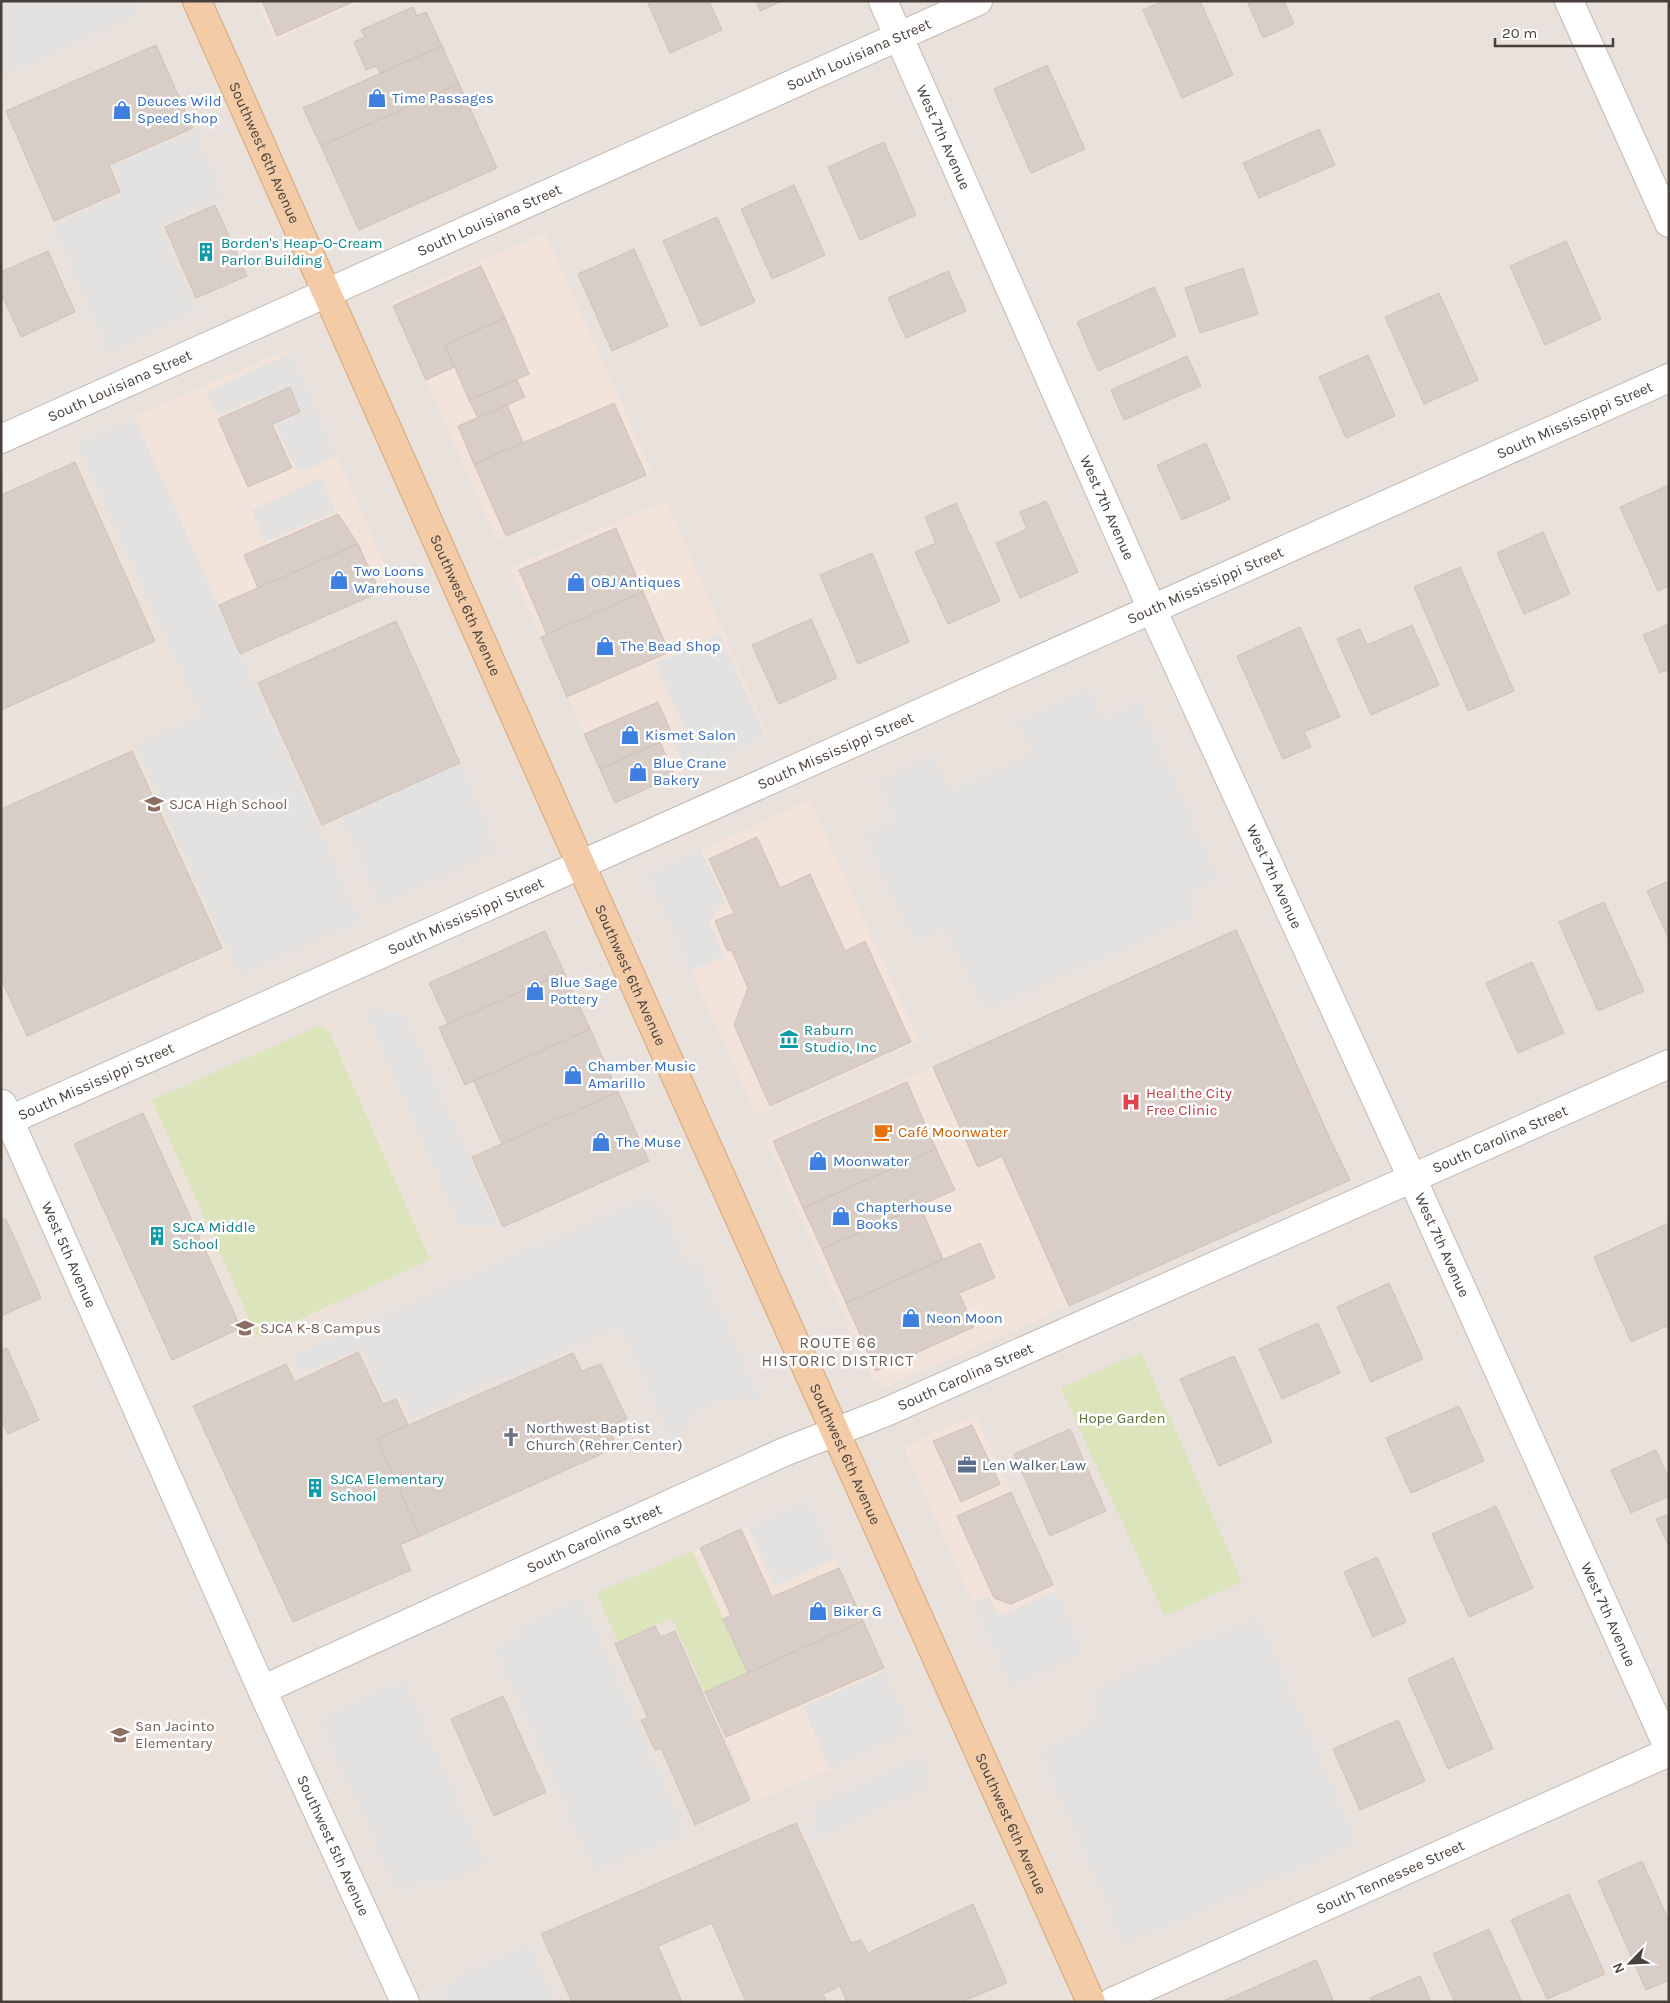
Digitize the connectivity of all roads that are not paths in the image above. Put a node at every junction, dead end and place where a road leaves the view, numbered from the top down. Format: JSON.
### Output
{"nodes":[{"id":1,"x":197,"y":1,"type":"edge"},
{"id":2,"x":883,"y":1,"type":"edge"},
{"id":3,"x":978,"y":1,"type":"edge"},
{"id":4,"x":1569,"y":1,"type":"edge"},
{"id":5,"x":899,"y":37,"type":"junction"},
{"id":6,"x":1669,"y":223,"type":"edge"},
{"id":7,"x":328,"y":292,"type":"junction"},
{"id":8,"x":1669,"y":378,"type":"edge"},
{"id":9,"x":1,"y":439,"type":"edge"},
{"id":10,"x":1152,"y":609,"type":"junction"},
{"id":11,"x":581,"y":865,"type":"junction"},
{"id":12,"x":1669,"y":1064,"type":"edge"},
{"id":13,"x":4,"y":1116,"type":"edge"},
{"id":14,"x":1412,"y":1178,"type":"junction"},
{"id":15,"x":836,"y":1431,"type":"junction"},
{"id":16,"x":262,"y":1690,"type":"junction"},
{"id":17,"x":1669,"y":1751,"type":"edge"},
{"id":18,"x":405,"y":2002,"type":"edge"},
{"id":19,"x":1091,"y":2002,"type":"edge"},
{"id":20,"x":1112,"y":2002,"type":"edge"}],
"edges":[{"from":1,"to":7,"type":"main road","name":"Southwest 6th Avenue"},
{"from":2,"to":5,"type":"street","name":"West 7th Avenue"},
{"from":3,"to":5,"type":"street","name":"South Louisiana Street"},
{"from":4,"to":6,"type":"street"},
{"from":5,"to":7,"type":"street","name":"South Louisiana Street"},
{"from":5,"to":10,"type":"street","name":"West 7th Avenue"},
{"from":7,"to":9,"type":"street","name":"South Louisiana Street"},
{"from":7,"to":11,"type":"main road","name":"Southwest 6th Avenue"},
{"from":8,"to":10,"type":"street","name":"South Mississippi Street"},
{"from":10,"to":11,"type":"street","name":"South Mississippi Street"},
{"from":10,"to":14,"type":"street","name":"West 7th Avenue"},
{"from":11,"to":13,"type":"street","name":"South Mississippi Street"},
{"from":11,"to":15,"type":"main road","name":"Southwest 6th Avenue"},
{"from":12,"to":14,"type":"street","name":"South Carolina Street"},
{"from":13,"to":16,"type":"street","name":"West 5th Avenue"},
{"from":14,"to":15,"type":"street","name":"South Carolina Street"},
{"from":14,"to":17,"type":"street","name":"West 7th Avenue"},
{"from":15,"to":16,"type":"street","name":"South Carolina Street"},
{"from":15,"to":19,"type":"main road","name":"Southwest 6th Avenue"},
{"from":16,"to":18,"type":"street","name":"Southwest 5th Avenue"},
{"from":17,"to":20,"type":"street","name":"South Tennessee Street"}]}
